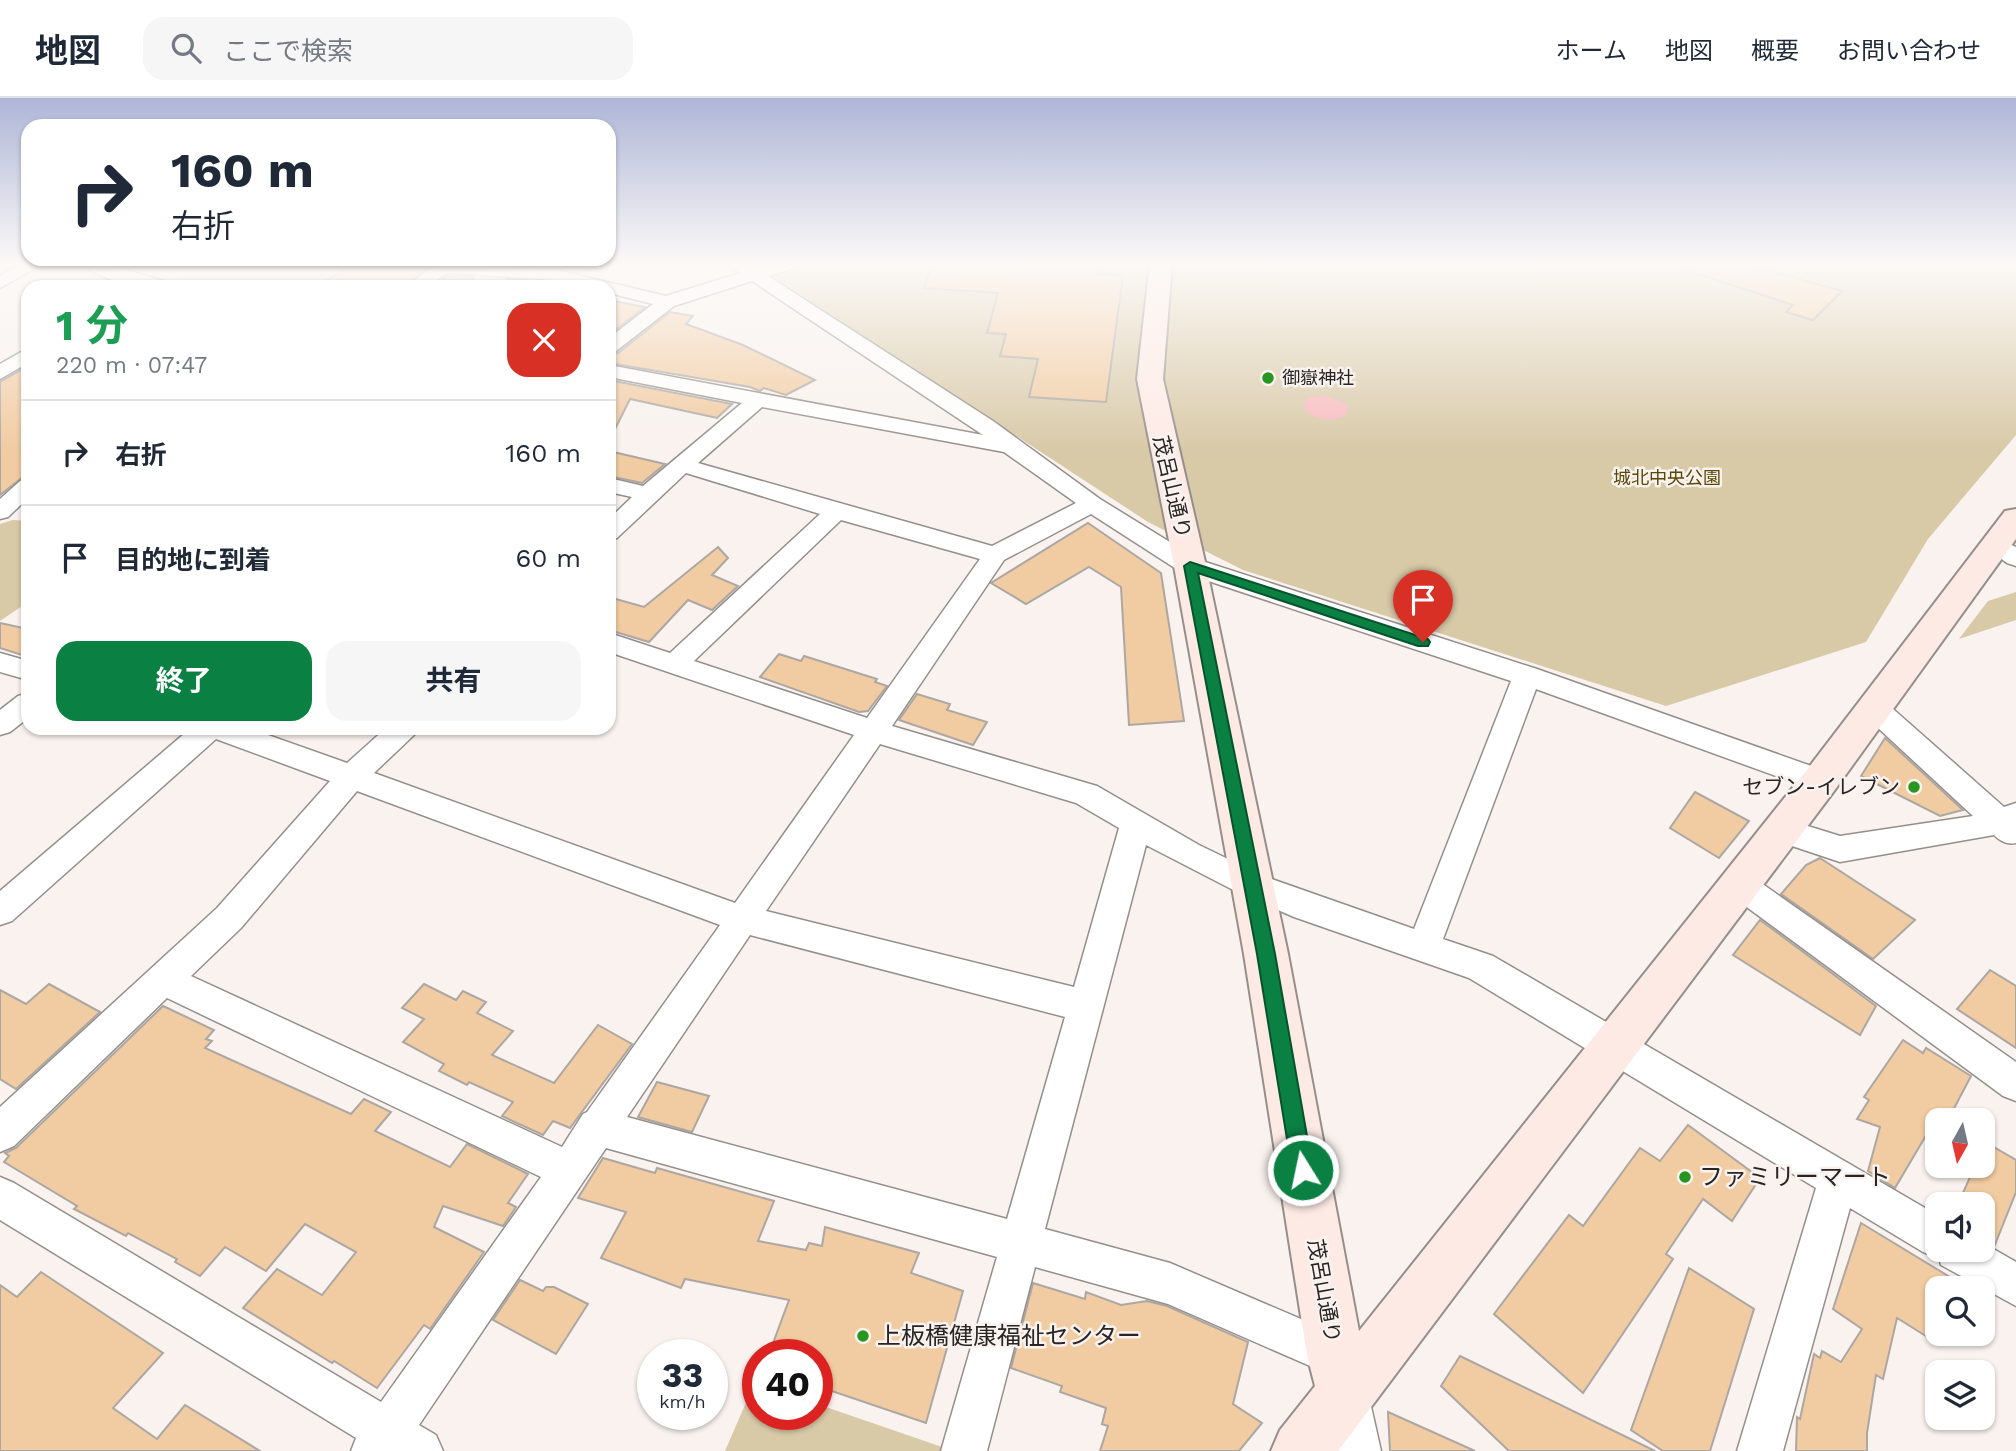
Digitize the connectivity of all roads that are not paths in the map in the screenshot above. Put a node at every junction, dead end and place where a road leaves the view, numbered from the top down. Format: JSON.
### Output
{"nodes":[{"id":1,"x":636,"y":326,"type":"edge"},
{"id":2,"x":832,"y":326,"type":"edge"},
{"id":3,"x":1155,"y":326,"type":"edge"},
{"id":4,"x":616,"y":342,"type":"edge"},
{"id":5,"x":0,"y":350,"type":"edge"},
{"id":6,"x":21,"y":354,"type":"edge"},
{"id":7,"x":21,"y":359,"type":"edge"},
{"id":8,"x":616,"y":372,"type":"edge"},
{"id":9,"x":0,"y":373,"type":"edge"},
{"id":10,"x":758,"y":400,"type":"junction"},
{"id":11,"x":1009,"y":446,"type":"junction"},
{"id":12,"x":681,"y":465,"type":"junction"},
{"id":13,"x":616,"y":487,"type":"edge"},
{"id":14,"x":21,"y":492,"type":"edge"},
{"id":15,"x":648,"y":494,"type":"junction"},
{"id":16,"x":1092,"y":504,"type":"junction"},
{"id":17,"x":0,"y":511,"type":"edge"},
{"id":18,"x":836,"y":511,"type":"junction"},
{"id":19,"x":21,"y":512,"type":"edge"},
{"id":20,"x":616,"y":526,"type":"edge"},
{"id":21,"x":2009,"y":540,"type":"edge"},
{"id":22,"x":995,"y":555,"type":"junction"},
{"id":23,"x":1190,"y":566,"type":"junction"},
{"id":24,"x":616,"y":644,"type":"edge"},
{"id":25,"x":0,"y":662,"type":"edge"},
{"id":26,"x":674,"y":664,"type":"junction"},
{"id":27,"x":21,"y":669,"type":"edge"},
{"id":28,"x":1527,"y":676,"type":"junction"},
{"id":29,"x":21,"y":708,"type":"edge"},
{"id":30,"x":1874,"y":708,"type":"junction"},
{"id":31,"x":0,"y":725,"type":"edge"},
{"id":32,"x":873,"y":732,"type":"junction"},
{"id":33,"x":216,"y":735,"type":"edge"},
{"id":34,"x":239,"y":735,"type":"edge"},
{"id":35,"x":396,"y":735,"type":"edge"},
{"id":36,"x":351,"y":777,"type":"junction"},
{"id":37,"x":1820,"y":781,"type":"junction"},
{"id":38,"x":1136,"y":824,"type":"junction"},
{"id":39,"x":2010,"y":825,"type":"edge"},
{"id":40,"x":1782,"y":830,"type":"junction"},
{"id":41,"x":1740,"y":885,"type":"junction"},
{"id":42,"x":1252,"y":886,"type":"junction"},
{"id":43,"x":0,"y":911,"type":"edge"},
{"id":44,"x":741,"y":919,"type":"junction"},
{"id":45,"x":1424,"y":946,"type":"junction"},
{"id":46,"x":164,"y":981,"type":"junction"},
{"id":47,"x":1085,"y":1006,"type":"junction"},
{"id":48,"x":1615,"y":1046,"type":"junction"},
{"id":49,"x":2016,"y":1084,"type":"edge"},
{"id":50,"x":596,"y":1127,"type":"junction"},
{"id":51,"x":0,"y":1133,"type":"edge"},
{"id":52,"x":568,"y":1170,"type":"junction"},
{"id":53,"x":1838,"y":1179,"type":"junction"},
{"id":54,"x":0,"y":1197,"type":"edge"},
{"id":55,"x":1925,"y":1231,"type":"edge"},
{"id":56,"x":1019,"y":1241,"type":"junction"},
{"id":57,"x":1977,"y":1262,"type":"edge"},
{"id":58,"x":2016,"y":1285,"type":"edge"},
{"id":59,"x":1340,"y":1374,"type":"junction"},
{"id":60,"x":393,"y":1445,"type":"edge"},
{"id":61,"x":964,"y":1451,"type":"edge"},
{"id":62,"x":1301,"y":1451,"type":"edge"},
{"id":63,"x":1359,"y":1451,"type":"edge"},
{"id":64,"x":1760,"y":1451,"type":"edge"}],
"edges":[{"from":1,"to":4,"type":"street"},
{"from":2,"to":11,"type":"street"},
{"from":3,"to":23,"type":"street","name":"茂呂山通り"},
{"from":5,"to":6,"type":"street"},
{"from":7,"to":9,"type":"street"},
{"from":8,"to":10,"type":"street"},
{"from":10,"to":11,"type":"street"},
{"from":10,"to":12,"type":"street"},
{"from":11,"to":16,"type":"street"},
{"from":12,"to":15,"type":"street"},
{"from":12,"to":18,"type":"street"},
{"from":13,"to":15,"type":"street"},
{"from":14,"to":17,"type":"street"},
{"from":15,"to":20,"type":"street"},
{"from":16,"to":22,"type":"street"},
{"from":16,"to":23,"type":"street"},
{"from":17,"to":19,"type":"street"},
{"from":18,"to":22,"type":"street"},
{"from":18,"to":26,"type":"street"},
{"from":21,"to":30,"type":"street"},
{"from":22,"to":32,"type":"street"},
{"from":23,"to":28,"type":"street"},
{"from":23,"to":42,"type":"street","name":"茂呂山通り"},
{"from":24,"to":26,"type":"street"},
{"from":25,"to":27,"type":"street"},
{"from":26,"to":32,"type":"street"},
{"from":28,"to":37,"type":"street"},
{"from":28,"to":45,"type":"street"},
{"from":29,"to":31,"type":"street"},
{"from":30,"to":37,"type":"street"},
{"from":30,"to":39,"type":"street"},
{"from":32,"to":38,"type":"street"},
{"from":32,"to":44,"type":"street"},
{"from":33,"to":43,"type":"street"},
{"from":34,"to":36,"type":"street"},
{"from":35,"to":36,"type":"street"},
{"from":36,"to":44,"type":"street"},
{"from":36,"to":46,"type":"street"},
{"from":37,"to":40,"type":"street"},
{"from":38,"to":42,"type":"street"},
{"from":38,"to":47,"type":"street"},
{"from":39,"to":40,"type":"street"},
{"from":40,"to":41,"type":"street"},
{"from":41,"to":48,"type":"street"},
{"from":41,"to":49,"type":"street"},
{"from":42,"to":45,"type":"street"},
{"from":42,"to":59,"type":"street","name":"茂呂山通り"},
{"from":44,"to":47,"type":"street"},
{"from":44,"to":50,"type":"street"},
{"from":45,"to":48,"type":"street"},
{"from":46,"to":51,"type":"street"},
{"from":46,"to":52,"type":"street"},
{"from":47,"to":56,"type":"street"},
{"from":48,"to":53,"type":"street"},
{"from":48,"to":59,"type":"street"},
{"from":50,"to":52,"type":"street"},
{"from":50,"to":56,"type":"street"},
{"from":52,"to":60,"type":"street"},
{"from":53,"to":55,"type":"street"},
{"from":53,"to":64,"type":"street"},
{"from":54,"to":60,"type":"street"},
{"from":56,"to":59,"type":"street"},
{"from":56,"to":61,"type":"street"},
{"from":57,"to":58,"type":"street"},
{"from":59,"to":62,"type":"street"},
{"from":59,"to":63,"type":"street","name":"茂呂山通り"}]}
